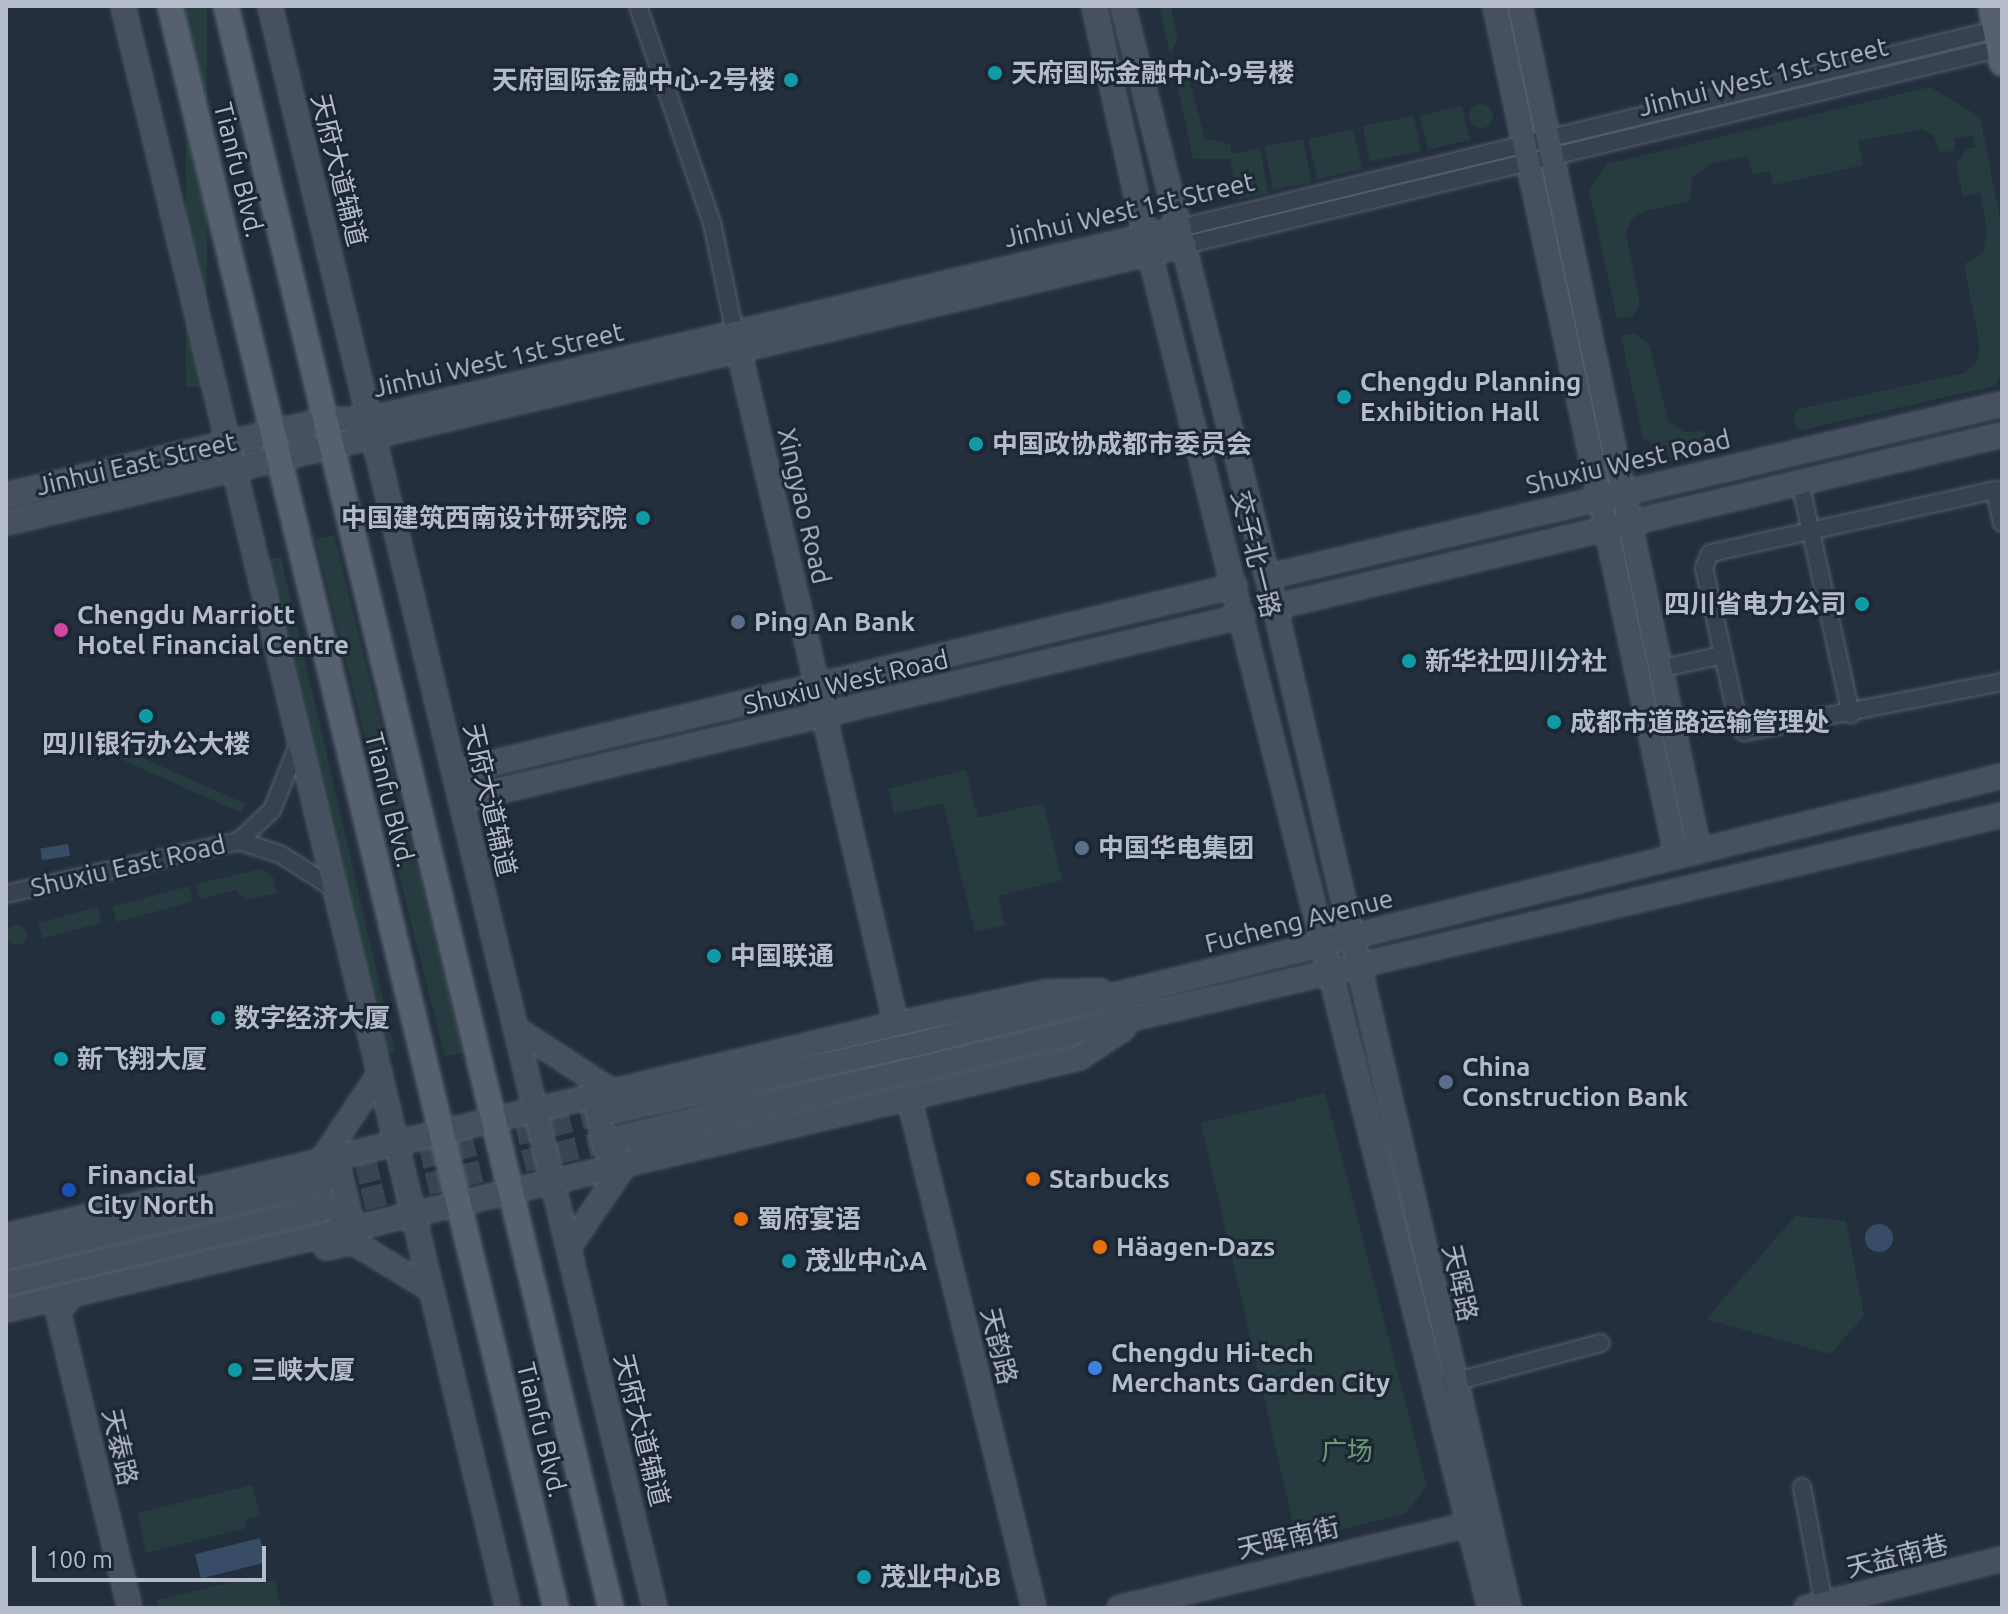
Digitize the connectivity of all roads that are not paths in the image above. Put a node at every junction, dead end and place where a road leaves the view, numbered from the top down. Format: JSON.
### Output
{"nodes":[{"id":1,"x":123,"y":6,"type":"edge"},
{"id":2,"x":170,"y":6,"type":"edge"},
{"id":3,"x":226,"y":6,"type":"edge"},
{"id":4,"x":270,"y":6,"type":"edge"},
{"id":5,"x":638,"y":6,"type":"edge"},
{"id":6,"x":1094,"y":6,"type":"edge"},
{"id":7,"x":1123,"y":6,"type":"edge"},
{"id":8,"x":1495,"y":6,"type":"edge"},
{"id":9,"x":1520,"y":6,"type":"edge"},
{"id":10,"x":1998,"y":37,"type":"edge"},
{"id":11,"x":1549,"y":146,"type":"junction"},
{"id":12,"x":1526,"y":152,"type":"junction"},
{"id":13,"x":1182,"y":236,"type":"junction"},
{"id":14,"x":1148,"y":244,"type":"junction"},
{"id":15,"x":737,"y":341,"type":"junction"},
{"id":16,"x":2002,"y":404,"type":"edge"},
{"id":17,"x":325,"y":420,"type":"junction"},
{"id":18,"x":372,"y":428,"type":"junction"},
{"id":19,"x":273,"y":433,"type":"junction"},
{"id":20,"x":2002,"y":435,"type":"edge"},
{"id":21,"x":228,"y":443,"type":"junction"},
{"id":22,"x":332,"y":447,"type":"junction"},
{"id":23,"x":279,"y":459,"type":"junction"},
{"id":24,"x":235,"y":469,"type":"junction"},
{"id":25,"x":1800,"y":482,"type":"junction"},
{"id":26,"x":1610,"y":494,"type":"junction"},
{"id":27,"x":6,"y":495,"type":"edge"},
{"id":28,"x":6,"y":523,"type":"edge"},
{"id":29,"x":2002,"y":523,"type":"edge"},
{"id":30,"x":1617,"y":525,"type":"junction"},
{"id":31,"x":1811,"y":530,"type":"junction"},
{"id":32,"x":1267,"y":577,"type":"junction"},
{"id":33,"x":1235,"y":586,"type":"junction"},
{"id":34,"x":1275,"y":607,"type":"junction"},
{"id":35,"x":1243,"y":616,"type":"junction"},
{"id":36,"x":1723,"y":655,"type":"junction"},
{"id":37,"x":1659,"y":669,"type":"junction"},
{"id":38,"x":2002,"y":682,"type":"edge"},
{"id":39,"x":819,"y":686,"type":"junction"},
{"id":40,"x":1851,"y":714,"type":"junction"},
{"id":41,"x":825,"y":717,"type":"junction"},
{"id":42,"x":300,"y":740,"type":"junction"},
{"id":43,"x":454,"y":772,"type":"junction"},
{"id":44,"x":2002,"y":776,"type":"edge"},
{"id":45,"x":461,"y":800,"type":"junction"},
{"id":46,"x":2002,"y":815,"type":"edge"},
{"id":47,"x":239,"y":841,"type":"junction"},
{"id":48,"x":1699,"y":851,"type":"junction"},
{"id":49,"x":1677,"y":857,"type":"junction"},
{"id":50,"x":335,"y":889,"type":"junction"},
{"id":51,"x":6,"y":894,"type":"edge"},
{"id":52,"x":1352,"y":937,"type":"junction"},
{"id":53,"x":1324,"y":943,"type":"junction"},
{"id":54,"x":1359,"y":969,"type":"junction"},
{"id":55,"x":1332,"y":975,"type":"junction"},
{"id":56,"x":1118,"y":994,"type":"junction"},
{"id":57,"x":1137,"y":1020,"type":"junction"},
{"id":58,"x":896,"y":1024,"type":"junction"},
{"id":59,"x":516,"y":1029,"type":"junction"},
{"id":60,"x":380,"y":1073,"type":"junction"},
{"id":61,"x":909,"y":1098,"type":"junction"},
{"id":62,"x":609,"y":1101,"type":"junction"},
{"id":63,"x":535,"y":1108,"type":"junction"},
{"id":64,"x":493,"y":1118,"type":"junction"},
{"id":65,"x":441,"y":1130,"type":"junction"},
{"id":66,"x":396,"y":1140,"type":"junction"},
{"id":67,"x":613,"y":1140,"type":"tunnel mouth"},
{"id":68,"x":324,"y":1157,"type":"junction"},
{"id":69,"x":626,"y":1163,"type":"junction"},
{"id":70,"x":552,"y":1180,"type":"junction"},
{"id":71,"x":323,"y":1182,"type":"tunnel mouth"},
{"id":72,"x":510,"y":1189,"type":"junction"},
{"id":73,"x":458,"y":1201,"type":"junction"},
{"id":74,"x":331,"y":1207,"type":"tunnel mouth"},
{"id":75,"x":413,"y":1212,"type":"junction"},
{"id":76,"x":334,"y":1232,"type":"junction"},
{"id":77,"x":6,"y":1236,"type":"edge"},
{"id":78,"x":569,"y":1247,"type":"junction"},
{"id":79,"x":6,"y":1258,"type":"edge"},
{"id":80,"x":6,"y":1284,"type":"edge"},
{"id":81,"x":432,"y":1290,"type":"junction"},
{"id":82,"x":55,"y":1299,"type":"junction"},
{"id":83,"x":6,"y":1310,"type":"edge"},
{"id":84,"x":1601,"y":1343,"type":"dead end"},
{"id":85,"x":1445,"y":1384,"type":"junction"},
{"id":86,"x":1802,"y":1487,"type":"dead end"},
{"id":87,"x":1471,"y":1524,"type":"junction"},
{"id":88,"x":2002,"y":1559,"type":"edge"},
{"id":89,"x":1815,"y":1606,"type":"edge"},
{"id":90,"x":130,"y":1608,"type":"edge"},
{"id":91,"x":508,"y":1608,"type":"edge"},
{"id":92,"x":556,"y":1608,"type":"edge"},
{"id":93,"x":611,"y":1608,"type":"edge"},
{"id":94,"x":655,"y":1608,"type":"edge"},
{"id":95,"x":1034,"y":1608,"type":"edge"},
{"id":96,"x":1119,"y":1608,"type":"edge"},
{"id":97,"x":1490,"y":1608,"type":"edge"},
{"id":98,"x":1509,"y":1608,"type":"edge"}],
"edges":[{"from":1,"to":21,"type":"street"},
{"from":2,"to":19,"type":"main road","name":"Tianfu Blvd."},
{"from":3,"to":17,"type":"main road","name":"Tianfu Blvd."},
{"from":4,"to":18,"type":"street","name":"天府大道辅道"},
{"from":5,"to":15,"type":"street","name":"Xingyao Road"},
{"from":6,"to":14,"type":"street","name":"交子北一路"},
{"from":7,"to":13,"type":"street","name":"交子北一路"},
{"from":8,"to":12,"type":"street"},
{"from":9,"to":11,"type":"street"},
{"from":10,"to":11,"type":"street","name":"Jinhui West 1st Street"},
{"from":11,"to":12,"type":"street","name":"Jinhui West 1st Street"},
{"from":11,"to":26,"type":"street"},
{"from":12,"to":13,"type":"street","name":"Jinhui West 1st Street"},
{"from":12,"to":26,"type":"street"},
{"from":13,"to":14,"type":"street","name":"Jinhui West 1st Street"},
{"from":13,"to":32,"type":"street","name":"交子北一路"},
{"from":14,"to":15,"type":"street","name":"Jinhui West 1st Street"},
{"from":14,"to":33,"type":"street","name":"交子北一路"},
{"from":15,"to":18,"type":"street","name":"Jinhui West 1st Street"},
{"from":15,"to":39,"type":"street","name":"Xingyao Road"},
{"from":16,"to":26,"type":"street","name":"Shuxiu West Road"},
{"from":17,"to":18,"type":"street","name":"Jinhui West 1st Street"},
{"from":17,"to":19,"type":"street","name":"Jinhui West 1st Street"},
{"from":17,"to":22,"type":"main road","name":"Tianfu Blvd."},
{"from":18,"to":22,"type":"street","name":"Jinhui West 1st Street"},
{"from":18,"to":43,"type":"street","name":"天府大道辅道"},
{"from":19,"to":21,"type":"street","name":"Jinhui East Street"},
{"from":19,"to":23,"type":"main road","name":"Tianfu Blvd."},
{"from":20,"to":25,"type":"street"},
{"from":21,"to":24,"type":"street"},
{"from":21,"to":27,"type":"street","name":"Jinhui East Street"},
{"from":22,"to":23,"type":"street","name":"Jinhui West 1st Street"},
{"from":22,"to":64,"type":"main road","name":"Tianfu Blvd."},
{"from":23,"to":24,"type":"street","name":"Jinhui East Street"},
{"from":23,"to":65,"type":"main road","name":"Tianfu Blvd."},
{"from":24,"to":28,"type":"street","name":"Jinhui East Street"},
{"from":24,"to":42,"type":"street"},
{"from":25,"to":30,"type":"street"},
{"from":25,"to":31,"type":"street"},
{"from":26,"to":30,"type":"street"},
{"from":26,"to":32,"type":"street","name":"Shuxiu West Road"},
{"from":29,"to":31,"type":"street"},
{"from":30,"to":34,"type":"street"},
{"from":30,"to":37,"type":"street"},
{"from":30,"to":49,"type":"street"},
{"from":31,"to":36,"type":"street"},
{"from":31,"to":40,"type":"street"},
{"from":32,"to":34,"type":"street","name":"交子北一路"},
{"from":33,"to":35,"type":"street","name":"交子北一路"},
{"from":33,"to":39,"type":"street","name":"Shuxiu West Road"},
{"from":34,"to":52,"type":"street","name":"交子北一路"},
{"from":35,"to":41,"type":"street","name":"Shuxiu West Road"},
{"from":35,"to":53,"type":"street","name":"交子北一路"},
{"from":36,"to":37,"type":"street"},
{"from":36,"to":40,"type":"street"},
{"from":37,"to":48,"type":"street"},
{"from":38,"to":40,"type":"street"},
{"from":39,"to":41,"type":"street","name":"Xingyao Road"},
{"from":39,"to":43,"type":"street","name":"Shuxiu West Road"},
{"from":41,"to":45,"type":"street","name":"Shuxiu West Road"},
{"from":41,"to":58,"type":"street","name":"Xingyao Road"},
{"from":42,"to":47,"type":"street"},
{"from":42,"to":50,"type":"street"},
{"from":43,"to":45,"type":"street","name":"天府大道辅道"},
{"from":44,"to":48,"type":"street","name":"Fucheng Avenue"},
{"from":45,"to":59,"type":"street","name":"天府大道辅道"},
{"from":46,"to":54,"type":"street"},
{"from":47,"to":50,"type":"street","name":"Shuxiu East Road"},
{"from":47,"to":51,"type":"street","name":"Shuxiu East Road"},
{"from":48,"to":49,"type":"street","name":"Fucheng Avenue"},
{"from":49,"to":52,"type":"street","name":"Fucheng Avenue"},
{"from":50,"to":60,"type":"street"},
{"from":52,"to":53,"type":"street","name":"Fucheng Avenue"},
{"from":52,"to":54,"type":"street","name":"交子北一路"},
{"from":53,"to":55,"type":"street","name":"交子北一路"},
{"from":53,"to":56,"type":"street","name":"Fucheng Avenue"},
{"from":54,"to":55,"type":"street"},
{"from":54,"to":85,"type":"street","name":"天晖路"},
{"from":55,"to":57,"type":"street"},
{"from":55,"to":85,"type":"street","name":"天晖路"},
{"from":56,"to":58,"type":"street"},
{"from":56,"to":62,"type":"street","name":"Fucheng Avenue"},
{"from":57,"to":61,"type":"street"},
{"from":57,"to":67,"type":"street"},
{"from":58,"to":62,"type":"street"},
{"from":59,"to":62,"type":"street"},
{"from":59,"to":63,"type":"street","name":"天府大道辅道"},
{"from":60,"to":66,"type":"street"},
{"from":60,"to":68,"type":"street"},
{"from":61,"to":69,"type":"street"},
{"from":61,"to":95,"type":"street","name":"天韵路"},
{"from":62,"to":63,"type":"street"},
{"from":62,"to":69,"type":"street"},
{"from":63,"to":64,"type":"street"},
{"from":63,"to":70,"type":"street","name":"天府大道辅道"},
{"from":64,"to":65,"type":"street"},
{"from":64,"to":72,"type":"main road","name":"Tianfu Blvd."},
{"from":65,"to":66,"type":"street"},
{"from":65,"to":73,"type":"main road","name":"Tianfu Blvd."},
{"from":66,"to":68,"type":"street"},
{"from":66,"to":75,"type":"street"},
{"from":68,"to":76,"type":"street"},
{"from":68,"to":77,"type":"street"},
{"from":69,"to":70,"type":"street"},
{"from":69,"to":78,"type":"street"},
{"from":70,"to":72,"type":"street"},
{"from":70,"to":78,"type":"street","name":"天府大道辅道"},
{"from":71,"to":79,"type":"street"},
{"from":72,"to":73,"type":"street"},
{"from":72,"to":93,"type":"main road","name":"Tianfu Blvd."},
{"from":73,"to":75,"type":"street"},
{"from":73,"to":92,"type":"main road","name":"Tianfu Blvd."},
{"from":74,"to":80,"type":"street"},
{"from":75,"to":76,"type":"street"},
{"from":75,"to":81,"type":"street"},
{"from":76,"to":82,"type":"street"},
{"from":78,"to":94,"type":"street","name":"天府大道辅道"},
{"from":81,"to":82,"type":"street"},
{"from":81,"to":91,"type":"street"},
{"from":82,"to":83,"type":"street"},
{"from":82,"to":90,"type":"street","name":"天泰路"},
{"from":84,"to":85,"type":"street"},
{"from":85,"to":87,"type":"street","name":"天晖路"},
{"from":85,"to":98,"type":"street","name":"天晖路"},
{"from":86,"to":89,"type":"street"},
{"from":87,"to":96,"type":"street","name":"天晖南街"},
{"from":87,"to":97,"type":"street","name":"天晖路"},
{"from":88,"to":89,"type":"street","name":"天益南巷"}]}
